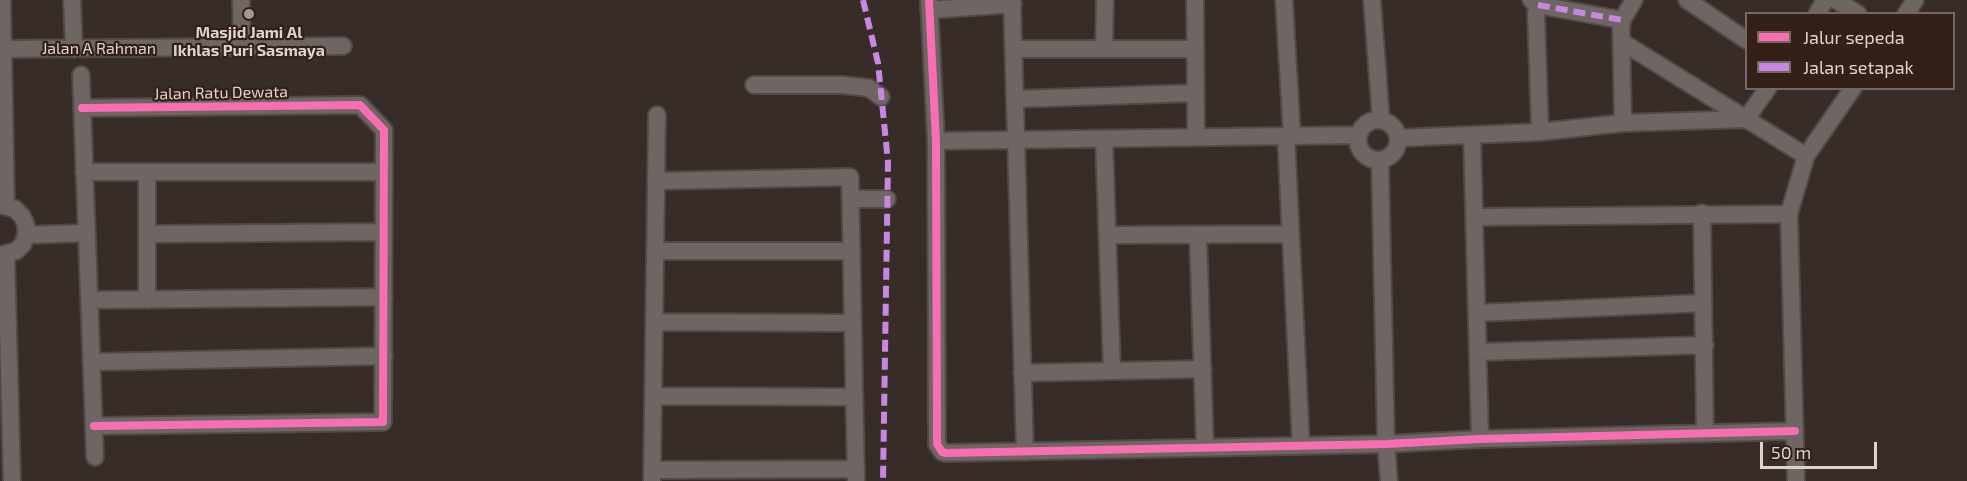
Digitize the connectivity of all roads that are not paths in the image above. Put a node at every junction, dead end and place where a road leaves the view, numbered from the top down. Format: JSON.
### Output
{"nodes":[{"id":1,"x":2,"y":0,"type":"edge"},
{"id":2,"x":72,"y":0,"type":"edge"},
{"id":3,"x":242,"y":0,"type":"edge"},
{"id":4,"x":1105,"y":0,"type":"edge"},
{"id":5,"x":1195,"y":0,"type":"edge"},
{"id":6,"x":1284,"y":0,"type":"edge"},
{"id":7,"x":1372,"y":0,"type":"edge"},
{"id":8,"x":1634,"y":0,"type":"edge"},
{"id":9,"x":1687,"y":0,"type":"edge"},
{"id":10,"x":1836,"y":0,"type":"edge"},
{"id":11,"x":1012,"y":2,"type":"edge"},
{"id":12,"x":1537,"y":2,"type":"edge"},
{"id":13,"x":929,"y":5,"type":"edge"},
{"id":14,"x":1855,"y":12,"type":"edge"},
{"id":15,"x":1622,"y":20,"type":"junction"},
{"id":16,"x":1745,"y":39,"type":"edge"},
{"id":17,"x":1622,"y":42,"type":"junction"},
{"id":18,"x":343,"y":46,"type":"dead end"},
{"id":19,"x":242,"y":47,"type":"junction"},
{"id":20,"x":1,"y":49,"type":"edge"},
{"id":21,"x":74,"y":49,"type":"junction"},
{"id":22,"x":1014,"y":49,"type":"junction"},
{"id":23,"x":1104,"y":50,"type":"junction"},
{"id":24,"x":1195,"y":50,"type":"junction"},
{"id":25,"x":81,"y":75,"type":"dead end"},
{"id":26,"x":754,"y":85,"type":"dead end"},
{"id":27,"x":1767,"y":90,"type":"edge"},
{"id":28,"x":1852,"y":90,"type":"edge"},
{"id":29,"x":1196,"y":93,"type":"junction"},
{"id":30,"x":881,"y":97,"type":"dead end"},
{"id":31,"x":1015,"y":99,"type":"junction"},
{"id":32,"x":82,"y":108,"type":"junction"},
{"id":33,"x":657,"y":115,"type":"dead end"},
{"id":34,"x":1746,"y":119,"type":"junction"},
{"id":35,"x":1381,"y":120,"type":"junction"},
{"id":36,"x":1623,"y":123,"type":"junction"},
{"id":37,"x":1540,"y":132,"type":"junction"},
{"id":38,"x":1359,"y":135,"type":"junction"},
{"id":39,"x":1472,"y":135,"type":"junction"},
{"id":40,"x":1289,"y":136,"type":"junction"},
{"id":41,"x":1196,"y":137,"type":"junction"},
{"id":42,"x":1398,"y":138,"type":"junction"},
{"id":43,"x":1104,"y":139,"type":"junction"},
{"id":44,"x":1016,"y":140,"type":"junction"},
{"id":45,"x":936,"y":141,"type":"junction"},
{"id":46,"x":1806,"y":156,"type":"junction"},
{"id":47,"x":1380,"y":160,"type":"junction"},
{"id":48,"x":84,"y":172,"type":"junction"},
{"id":49,"x":147,"y":172,"type":"junction"},
{"id":50,"x":384,"y":172,"type":"junction"},
{"id":51,"x":656,"y":180,"type":"junction"},
{"id":52,"x":851,"y":199,"type":"junction"},
{"id":53,"x":887,"y":199,"type":"dead end"},
{"id":54,"x":3,"y":205,"type":"edge"},
{"id":55,"x":1702,"y":213,"type":"junction"},
{"id":56,"x":1789,"y":213,"type":"junction"},
{"id":57,"x":1474,"y":217,"type":"junction"},
{"id":58,"x":384,"y":232,"type":"junction"},
{"id":59,"x":86,"y":233,"type":"junction"},
{"id":60,"x":147,"y":234,"type":"junction"},
{"id":61,"x":1291,"y":234,"type":"junction"},
{"id":62,"x":26,"y":235,"type":"junction"},
{"id":63,"x":1107,"y":235,"type":"junction"},
{"id":64,"x":1198,"y":235,"type":"junction"},
{"id":65,"x":655,"y":251,"type":"junction"},
{"id":66,"x":852,"y":251,"type":"junction"},
{"id":67,"x":3,"y":255,"type":"edge"},
{"id":68,"x":384,"y":297,"type":"junction"},
{"id":69,"x":89,"y":300,"type":"junction"},
{"id":70,"x":147,"y":300,"type":"junction"},
{"id":71,"x":1703,"y":303,"type":"junction"},
{"id":72,"x":1477,"y":313,"type":"junction"},
{"id":73,"x":655,"y":322,"type":"junction"},
{"id":74,"x":853,"y":324,"type":"junction"},
{"id":75,"x":1705,"y":345,"type":"junction"},
{"id":76,"x":1479,"y":352,"type":"junction"},
{"id":77,"x":384,"y":356,"type":"junction"},
{"id":78,"x":91,"y":363,"type":"junction"},
{"id":79,"x":1203,"y":369,"type":"junction"},
{"id":80,"x":1112,"y":371,"type":"junction"},
{"id":81,"x":1023,"y":373,"type":"junction"},
{"id":82,"x":654,"y":396,"type":"junction"},
{"id":83,"x":855,"y":397,"type":"junction"},
{"id":84,"x":94,"y":426,"type":"junction"},
{"id":85,"x":1795,"y":431,"type":"junction"},
{"id":86,"x":1705,"y":433,"type":"junction"},
{"id":87,"x":1480,"y":439,"type":"junction"},
{"id":88,"x":1386,"y":444,"type":"junction"},
{"id":89,"x":1301,"y":446,"type":"junction"},
{"id":90,"x":1205,"y":448,"type":"junction"},
{"id":91,"x":1025,"y":452,"type":"junction"},
{"id":92,"x":95,"y":457,"type":"dead end"},
{"id":93,"x":856,"y":475,"type":"edge"},
{"id":94,"x":652,"y":476,"type":"edge"},
{"id":95,"x":6,"y":481,"type":"edge"},
{"id":96,"x":12,"y":481,"type":"edge"},
{"id":97,"x":1389,"y":481,"type":"edge"},
{"id":98,"x":1796,"y":481,"type":"edge"}],
"edges":[{"from":1,"to":20,"type":"street"},
{"from":2,"to":21,"type":"street"},
{"from":3,"to":19,"type":"street"},
{"from":4,"to":23,"type":"street"},
{"from":5,"to":24,"type":"street"},
{"from":6,"to":40,"type":"street"},
{"from":7,"to":35,"type":"street"},
{"from":8,"to":15,"type":"street"},
{"from":9,"to":16,"type":"street"},
{"from":10,"to":14,"type":"street"},
{"from":11,"to":13,"type":"street"},
{"from":11,"to":22,"type":"street"},
{"from":12,"to":15,"type":"street"},
{"from":12,"to":37,"type":"street"},
{"from":13,"to":45,"type":"street"},
{"from":15,"to":17,"type":"street"},
{"from":17,"to":34,"type":"street"},
{"from":17,"to":36,"type":"street"},
{"from":18,"to":19,"type":"street","name":"Jalan A Rahman"},
{"from":19,"to":21,"type":"street","name":"Jalan A Rahman"},
{"from":20,"to":21,"type":"street","name":"Jalan A Rahman"},
{"from":20,"to":54,"type":"street"},
{"from":22,"to":23,"type":"street"},
{"from":22,"to":31,"type":"street"},
{"from":23,"to":24,"type":"street"},
{"from":24,"to":29,"type":"street"},
{"from":25,"to":32,"type":"street"},
{"from":26,"to":30,"type":"street"},
{"from":27,"to":34,"type":"street"},
{"from":28,"to":46,"type":"street"},
{"from":29,"to":31,"type":"street"},
{"from":29,"to":41,"type":"street"},
{"from":31,"to":44,"type":"street"},
{"from":32,"to":48,"type":"street"},
{"from":32,"to":50,"type":"street","name":"Jalan Ratu Dewata"},
{"from":33,"to":51,"type":"street"},
{"from":34,"to":36,"type":"street"},
{"from":34,"to":46,"type":"street"},
{"from":35,"to":38,"type":"street"},
{"from":35,"to":42,"type":"street"},
{"from":36,"to":37,"type":"street"},
{"from":37,"to":39,"type":"street"},
{"from":38,"to":40,"type":"street"},
{"from":38,"to":47,"type":"street"},
{"from":39,"to":42,"type":"street"},
{"from":39,"to":57,"type":"street"},
{"from":40,"to":41,"type":"street"},
{"from":40,"to":61,"type":"street"},
{"from":41,"to":43,"type":"street"},
{"from":42,"to":47,"type":"street"},
{"from":43,"to":44,"type":"street"},
{"from":43,"to":63,"type":"street"},
{"from":44,"to":45,"type":"street"},
{"from":44,"to":81,"type":"street"},
{"from":45,"to":91,"type":"street"},
{"from":46,"to":56,"type":"street"},
{"from":47,"to":88,"type":"street"},
{"from":48,"to":49,"type":"street"},
{"from":48,"to":59,"type":"street"},
{"from":49,"to":50,"type":"street"},
{"from":49,"to":60,"type":"street"},
{"from":50,"to":58,"type":"street"},
{"from":51,"to":52,"type":"street"},
{"from":51,"to":65,"type":"street"},
{"from":52,"to":53,"type":"street"},
{"from":52,"to":66,"type":"street"},
{"from":54,"to":62,"type":"street"},
{"from":55,"to":56,"type":"street"},
{"from":55,"to":57,"type":"street"},
{"from":55,"to":71,"type":"street"},
{"from":56,"to":85,"type":"street"},
{"from":57,"to":72,"type":"street"},
{"from":58,"to":60,"type":"street"},
{"from":58,"to":68,"type":"street"},
{"from":59,"to":62,"type":"street"},
{"from":59,"to":69,"type":"street"},
{"from":60,"to":70,"type":"street"},
{"from":61,"to":64,"type":"street"},
{"from":61,"to":89,"type":"street"},
{"from":62,"to":67,"type":"street"},
{"from":63,"to":64,"type":"street"},
{"from":63,"to":80,"type":"street"},
{"from":64,"to":79,"type":"street"},
{"from":65,"to":66,"type":"street"},
{"from":65,"to":73,"type":"street"},
{"from":66,"to":74,"type":"street"},
{"from":67,"to":95,"type":"street"},
{"from":67,"to":96,"type":"street"},
{"from":68,"to":70,"type":"street"},
{"from":68,"to":77,"type":"street"},
{"from":69,"to":70,"type":"street"},
{"from":69,"to":78,"type":"street"},
{"from":71,"to":72,"type":"street"},
{"from":71,"to":75,"type":"street"},
{"from":72,"to":76,"type":"street"},
{"from":73,"to":74,"type":"street"},
{"from":73,"to":82,"type":"street"},
{"from":74,"to":83,"type":"street"},
{"from":75,"to":76,"type":"street"},
{"from":75,"to":86,"type":"street"},
{"from":76,"to":87,"type":"street"},
{"from":77,"to":78,"type":"street"},
{"from":77,"to":84,"type":"street"},
{"from":78,"to":84,"type":"street"},
{"from":79,"to":80,"type":"street"},
{"from":79,"to":90,"type":"street"},
{"from":80,"to":81,"type":"street"},
{"from":81,"to":91,"type":"street"},
{"from":82,"to":83,"type":"street"},
{"from":82,"to":94,"type":"street"},
{"from":83,"to":93,"type":"street"},
{"from":84,"to":92,"type":"street"},
{"from":85,"to":86,"type":"street"},
{"from":85,"to":98,"type":"street"},
{"from":86,"to":87,"type":"street"},
{"from":87,"to":88,"type":"street"},
{"from":88,"to":89,"type":"street"},
{"from":88,"to":97,"type":"street"},
{"from":89,"to":90,"type":"street"},
{"from":90,"to":91,"type":"street"},
{"from":93,"to":94,"type":"street"}]}
